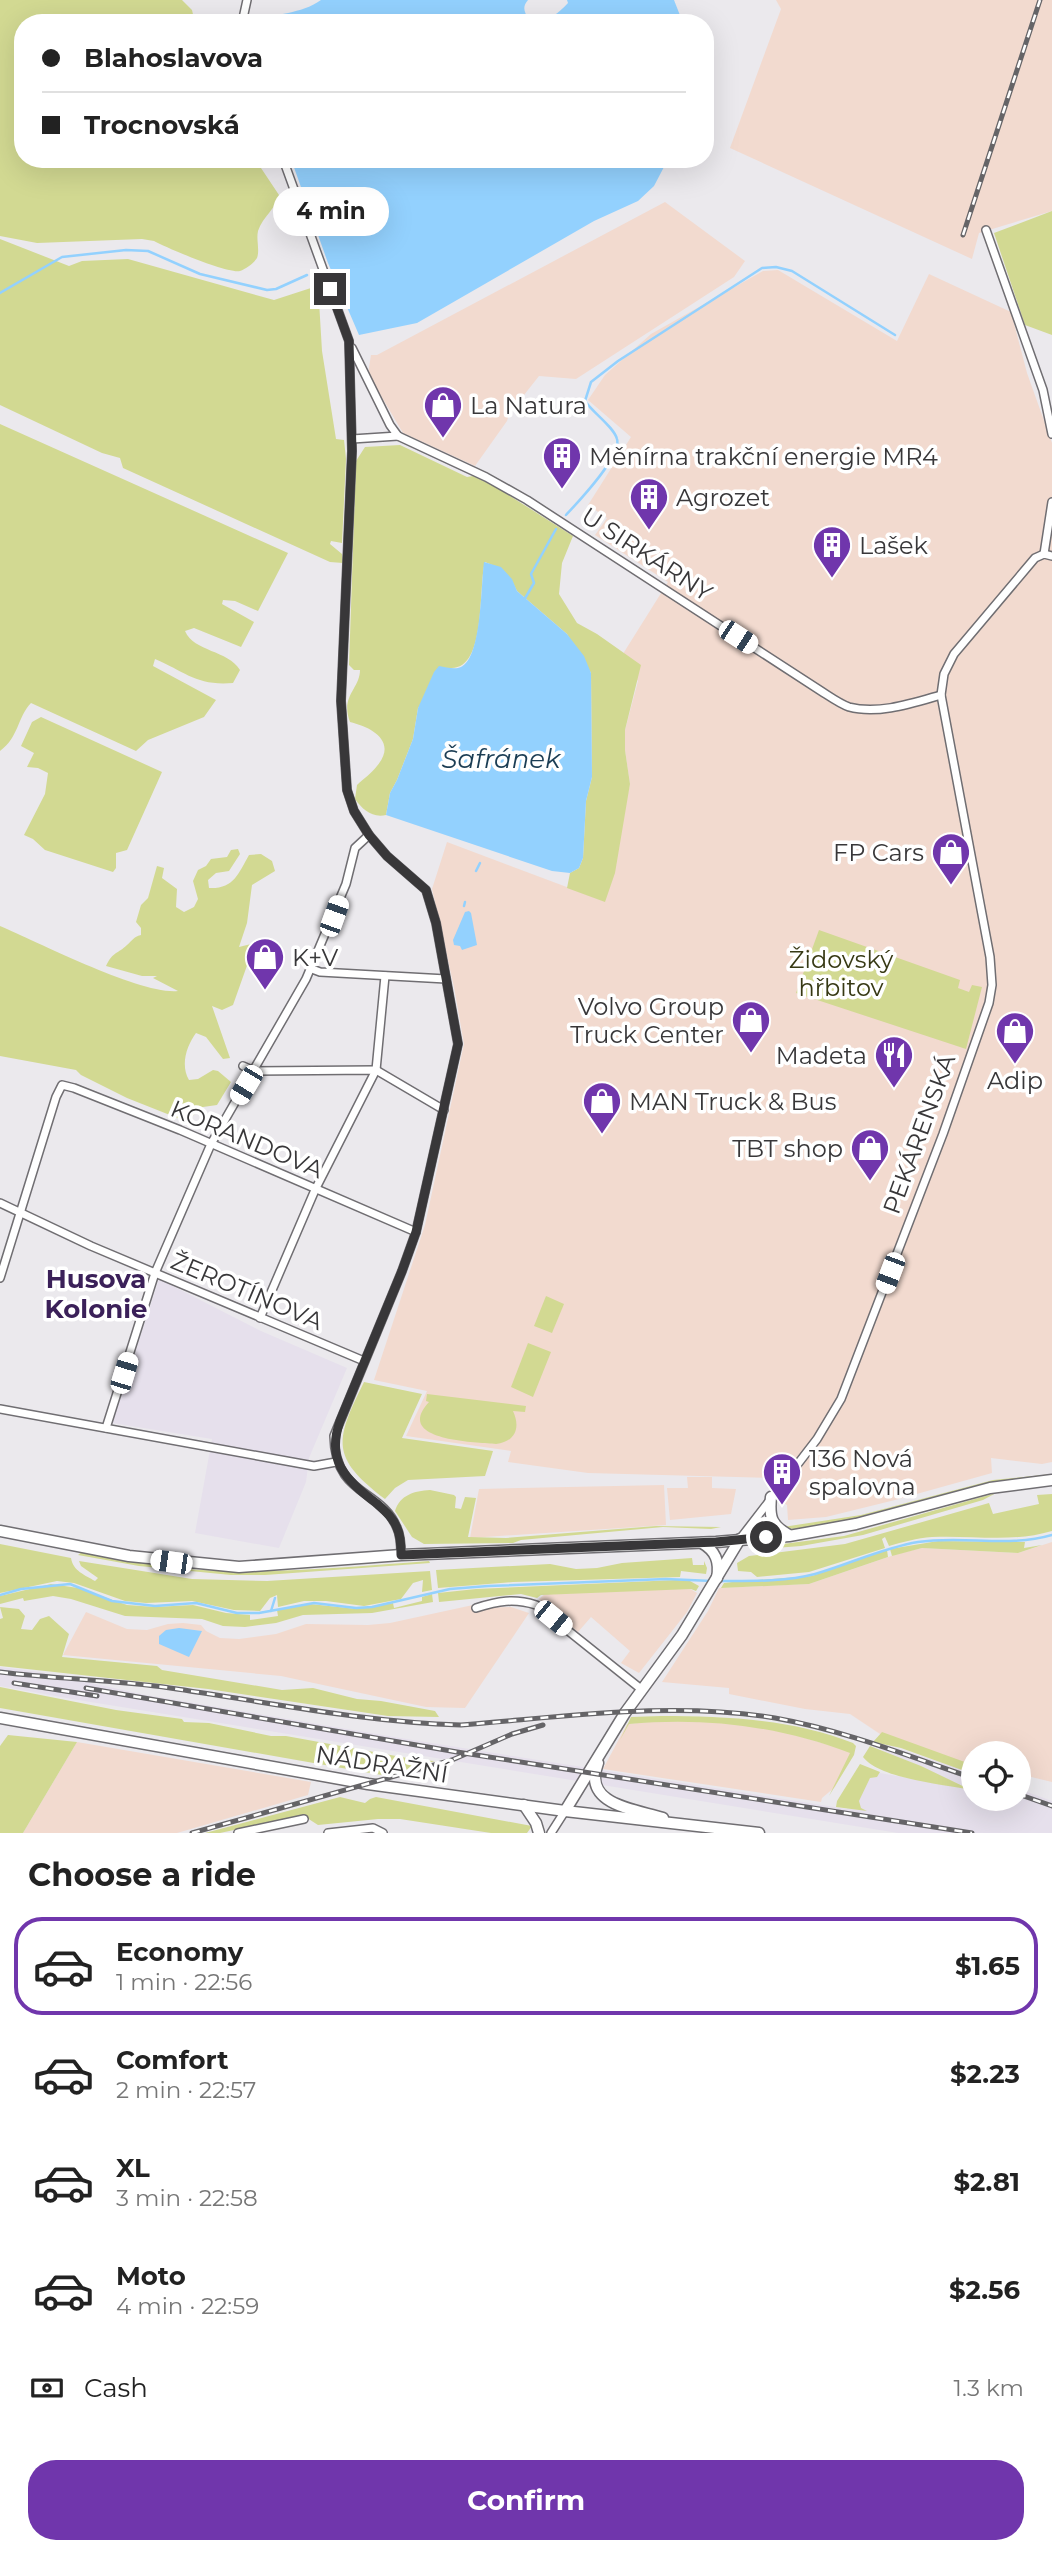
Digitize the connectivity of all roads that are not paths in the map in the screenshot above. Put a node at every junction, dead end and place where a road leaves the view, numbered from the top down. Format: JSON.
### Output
{"nodes":[{"id":1,"x":286,"y":168,"type":"edge"},
{"id":2,"x":986,"y":230,"type":"dead end"},
{"id":3,"x":349,"y":341,"type":"junction"},
{"id":4,"x":1052,"y":435,"type":"edge"},
{"id":5,"x":398,"y":436,"type":"junction"},
{"id":6,"x":352,"y":439,"type":"junction"},
{"id":7,"x":1052,"y":502,"type":"edge"},
{"id":8,"x":1048,"y":555,"type":"edge"},
{"id":9,"x":941,"y":695,"type":"junction"},
{"id":10,"x":369,"y":835,"type":"junction"},
{"id":11,"x":312,"y":969,"type":"junction"},
{"id":12,"x":386,"y":976,"type":"junction"},
{"id":13,"x":446,"y":979,"type":"junction"},
{"id":14,"x":243,"y":1066,"type":"dead end"},
{"id":15,"x":376,"y":1070,"type":"junction"},
{"id":16,"x":254,"y":1071,"type":"junction"},
{"id":17,"x":444,"y":1110,"type":"junction"},
{"id":18,"x":211,"y":1144,"type":"junction"},
{"id":19,"x":315,"y":1190,"type":"junction"},
{"id":20,"x":0,"y":1203,"type":"edge"},
{"id":21,"x":20,"y":1213,"type":"junction"},
{"id":22,"x":416,"y":1232,"type":"junction"},
{"id":23,"x":155,"y":1273,"type":"junction"},
{"id":24,"x":0,"y":1278,"type":"edge"},
{"id":25,"x":260,"y":1318,"type":"junction"},
{"id":26,"x":364,"y":1362,"type":"junction"},
{"id":27,"x":0,"y":1409,"type":"edge"},
{"id":28,"x":106,"y":1428,"type":"junction"},
{"id":29,"x":336,"y":1462,"type":"junction"},
{"id":30,"x":1052,"y":1480,"type":"edge"},
{"id":31,"x":771,"y":1497,"type":"junction"},
{"id":32,"x":0,"y":1531,"type":"edge"},
{"id":33,"x":789,"y":1536,"type":"junction"},
{"id":34,"x":740,"y":1539,"type":"junction"},
{"id":35,"x":702,"y":1543,"type":"junction"},
{"id":36,"x":401,"y":1555,"type":"junction"},
{"id":37,"x":717,"y":1576,"type":"junction"},
{"id":38,"x":476,"y":1608,"type":"dead end"},
{"id":39,"x":641,"y":1689,"type":"junction"},
{"id":40,"x":0,"y":1718,"type":"edge"},
{"id":41,"x":603,"y":1750,"type":"junction"},
{"id":42,"x":524,"y":1805,"type":"junction"},
{"id":43,"x":565,"y":1811,"type":"junction"},
{"id":44,"x":304,"y":1819,"type":"dead end"},
{"id":45,"x":684,"y":1825,"type":"junction"},
{"id":46,"x":242,"y":1833,"type":"edge"},
{"id":47,"x":328,"y":1833,"type":"edge"},
{"id":48,"x":383,"y":1833,"type":"edge"},
{"id":49,"x":539,"y":1833,"type":"edge"},
{"id":50,"x":551,"y":1833,"type":"edge"},
{"id":51,"x":759,"y":1833,"type":"edge"}],
"edges":[{"from":1,"to":3,"type":"street"},
{"from":2,"to":4,"type":"street"},
{"from":3,"to":5,"type":"street"},
{"from":3,"to":6,"type":"street"},
{"from":5,"to":6,"type":"street","name":"U SIRKÁRNY"},
{"from":5,"to":9,"type":"street","name":"U SIRKÁRNY"},
{"from":6,"to":10,"type":"street"},
{"from":7,"to":8,"type":"street"},
{"from":8,"to":9,"type":"street"},
{"from":9,"to":31,"type":"street","name":"PEKÁRENSKÁ"},
{"from":10,"to":11,"type":"street"},
{"from":10,"to":13,"type":"street"},
{"from":11,"to":12,"type":"street"},
{"from":11,"to":16,"type":"street"},
{"from":12,"to":13,"type":"street"},
{"from":12,"to":15,"type":"street"},
{"from":13,"to":17,"type":"street"},
{"from":14,"to":16,"type":"street"},
{"from":15,"to":16,"type":"street"},
{"from":15,"to":17,"type":"street"},
{"from":15,"to":19,"type":"street"},
{"from":16,"to":18,"type":"street"},
{"from":17,"to":22,"type":"street"},
{"from":18,"to":19,"type":"street","name":"KORANDOVA"},
{"from":18,"to":21,"type":"street","name":"KORANDOVA"},
{"from":18,"to":23,"type":"street"},
{"from":19,"to":22,"type":"street","name":"KORANDOVA"},
{"from":19,"to":25,"type":"street"},
{"from":20,"to":21,"type":"street","name":"ŽEROTÍNOVA"},
{"from":21,"to":23,"type":"street","name":"ŽEROTÍNOVA"},
{"from":21,"to":24,"type":"street"},
{"from":22,"to":26,"type":"street"},
{"from":23,"to":25,"type":"street","name":"ŽEROTÍNOVA"},
{"from":23,"to":28,"type":"street"},
{"from":25,"to":26,"type":"street","name":"ŽEROTÍNOVA"},
{"from":26,"to":29,"type":"street"},
{"from":27,"to":28,"type":"street"},
{"from":28,"to":29,"type":"street"},
{"from":29,"to":36,"type":"street"},
{"from":30,"to":33,"type":"main road"},
{"from":31,"to":33,"type":"main road"},
{"from":31,"to":34,"type":"street","name":"PEKÁRENSKÁ"},
{"from":32,"to":36,"type":"main road"},
{"from":33,"to":34,"type":"main road"},
{"from":34,"to":35,"type":"main road"},
{"from":34,"to":37,"type":"main road","name":"PEKÁRENSKÁ"},
{"from":35,"to":36,"type":"main road"},
{"from":35,"to":37,"type":"main road"},
{"from":37,"to":39,"type":"main road","name":"PEKÁRENSKÁ"},
{"from":38,"to":39,"type":"street"},
{"from":39,"to":41,"type":"main road","name":"PEKÁRENSKÁ"},
{"from":40,"to":42,"type":"main road","name":"NÁDRAŽNÍ"},
{"from":41,"to":43,"type":"main road","name":"PEKÁRENSKÁ"},
{"from":41,"to":45,"type":"main road"},
{"from":42,"to":43,"type":"main road","name":"NÁDRAŽNÍ"},
{"from":42,"to":49,"type":"main road"},
{"from":43,"to":45,"type":"main road","name":"NÁDRAŽNÍ"},
{"from":43,"to":50,"type":"street","name":"PEKÁRENSKÁ"},
{"from":44,"to":46,"type":"street"},
{"from":45,"to":51,"type":"main road","name":"NÁDRAŽNÍ"},
{"from":47,"to":48,"type":"street"}]}
